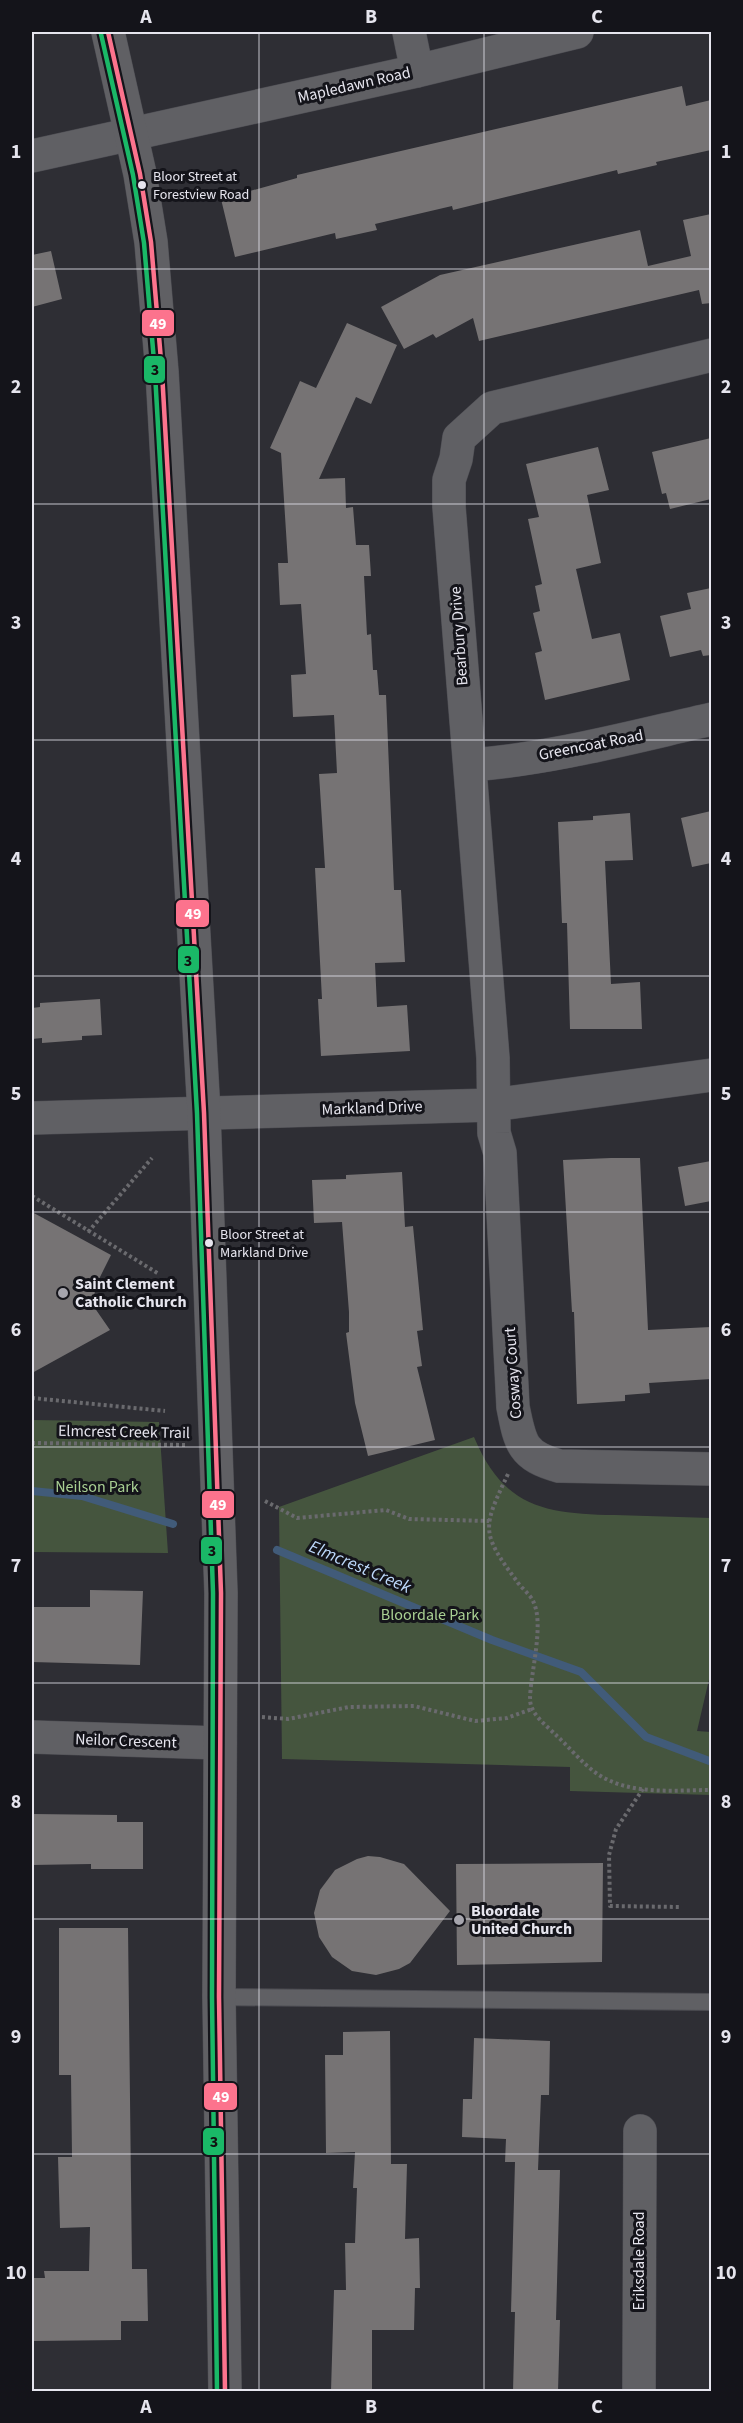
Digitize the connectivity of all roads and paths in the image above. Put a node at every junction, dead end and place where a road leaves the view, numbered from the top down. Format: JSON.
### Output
{"nodes":[{"id":1,"x":108,"y":32,"type":"edge"},
{"id":2,"x":409,"y":32,"type":"edge"},
{"id":3,"x":577,"y":32,"type":"edge"},
{"id":4,"x":417,"y":71,"type":"junction"},
{"id":5,"x":130,"y":136,"type":"junction"},
{"id":6,"x":32,"y":156,"type":"edge"},
{"id":7,"x":711,"y":355,"type":"edge"},
{"id":8,"x":711,"y":719,"type":"edge"},
{"id":9,"x":470,"y":765,"type":"junction"},
{"id":10,"x":711,"y":1075,"type":"edge"},
{"id":11,"x":493,"y":1105,"type":"junction"},
{"id":12,"x":204,"y":1113,"type":"junction"},
{"id":13,"x":32,"y":1118,"type":"edge"},
{"id":14,"x":152,"y":1158,"type":"dead end"},
{"id":15,"x":32,"y":1196,"type":"edge"},
{"id":16,"x":88,"y":1232,"type":"junction"},
{"id":17,"x":159,"y":1274,"type":"dead end"},
{"id":18,"x":32,"y":1398,"type":"edge"},
{"id":19,"x":165,"y":1411,"type":"dead end"},
{"id":20,"x":32,"y":1443,"type":"edge"},
{"id":21,"x":217,"y":1445,"type":"junction"},
{"id":22,"x":523,"y":1447,"type":"junction"},
{"id":23,"x":711,"y":1469,"type":"edge"},
{"id":24,"x":265,"y":1501,"type":"dead end"},
{"id":25,"x":489,"y":1521,"type":"junction"},
{"id":26,"x":532,"y":1709,"type":"junction"},
{"id":27,"x":262,"y":1717,"type":"dead end"},
{"id":28,"x":32,"y":1737,"type":"edge"},
{"id":29,"x":220,"y":1743,"type":"junction"},
{"id":30,"x":643,"y":1789,"type":"junction"},
{"id":31,"x":711,"y":1790,"type":"edge"},
{"id":32,"x":681,"y":1907,"type":"dead end"},
{"id":33,"x":219,"y":1998,"type":"junction"},
{"id":34,"x":711,"y":2002,"type":"edge"},
{"id":35,"x":640,"y":2132,"type":"dead end"},
{"id":36,"x":225,"y":2391,"type":"edge"},
{"id":37,"x":639,"y":2391,"type":"edge"}],
"edges":[{"from":1,"to":5,"type":"street"},
{"from":2,"to":4,"type":"street"},
{"from":3,"to":4,"type":"street","name":"Mapledawn Road"},
{"from":4,"to":5,"type":"street","name":"Mapledawn Road"},
{"from":5,"to":6,"type":"street","name":"Mapledawn Road"},
{"from":5,"to":12,"type":"street"},
{"from":7,"to":9,"type":"street","name":"Bearbury Drive"},
{"from":8,"to":9,"type":"street","name":"Greencoat Road"},
{"from":9,"to":11,"type":"street","name":"Bearbury Drive"},
{"from":10,"to":11,"type":"street","name":"Markland Drive"},
{"from":11,"to":12,"type":"street","name":"Markland Drive"},
{"from":11,"to":22,"type":"street","name":"Cosway Court"},
{"from":12,"to":13,"type":"street","name":"Markland Drive"},
{"from":12,"to":21,"type":"street"},
{"from":14,"to":16,"type":"path"},
{"from":15,"to":16,"type":"path"},
{"from":16,"to":17,"type":"path"},
{"from":18,"to":19,"type":"path"},
{"from":20,"to":21,"type":"path","name":"Elmcrest Creek Trail"},
{"from":21,"to":29,"type":"street"},
{"from":22,"to":23,"type":"street"},
{"from":22,"to":25,"type":"path"},
{"from":24,"to":25,"type":"path"},
{"from":25,"to":26,"type":"path"},
{"from":26,"to":27,"type":"path"},
{"from":26,"to":30,"type":"path"},
{"from":28,"to":29,"type":"street","name":"Neilor Crescent"},
{"from":29,"to":33,"type":"street"},
{"from":30,"to":31,"type":"path"},
{"from":30,"to":32,"type":"path"},
{"from":33,"to":34,"type":"lane"},
{"from":33,"to":36,"type":"street"},
{"from":35,"to":37,"type":"street","name":"Eriksdale Road"}]}
